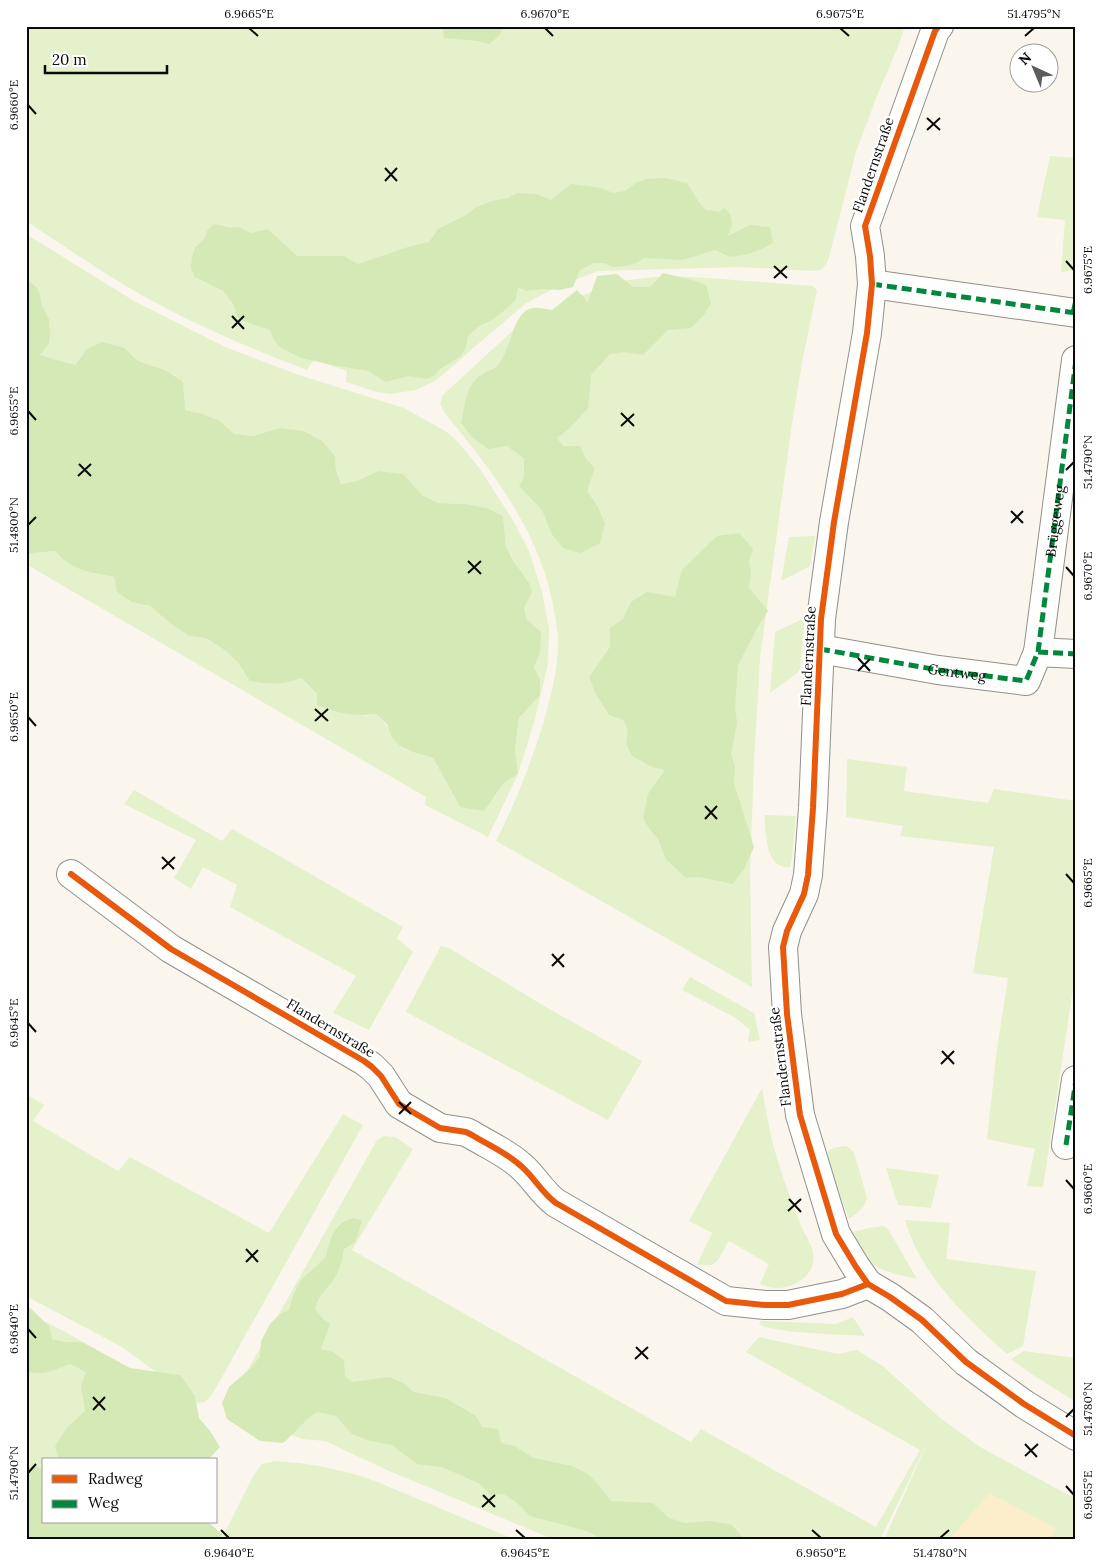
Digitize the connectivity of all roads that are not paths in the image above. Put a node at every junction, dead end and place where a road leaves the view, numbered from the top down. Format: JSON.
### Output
{"nodes":[{"id":1,"x":939,"y":26,"type":"edge"},
{"id":2,"x":872,"y":284,"type":"junction"},
{"id":3,"x":1075,"y":309,"type":"edge"},
{"id":4,"x":1076,"y":360,"type":"edge"},
{"id":5,"x":820,"y":649,"type":"junction"},
{"id":6,"x":1038,"y":652,"type":"junction"},
{"id":7,"x":1076,"y":654,"type":"edge"},
{"id":8,"x":71,"y":874,"type":"dead end"},
{"id":9,"x":1076,"y":1080,"type":"edge"},
{"id":10,"x":1066,"y":1145,"type":"dead end"},
{"id":11,"x":868,"y":1284,"type":"junction"},
{"id":12,"x":1076,"y":1436,"type":"edge"}],
"edges":[{"from":1,"to":2,"type":"street","name":"Flandernstraße"},
{"from":2,"to":3,"type":"street"},
{"from":2,"to":5,"type":"street","name":"Flandernstraße"},
{"from":4,"to":6,"type":"street","name":"Brüggeweg"},
{"from":5,"to":6,"type":"street","name":"Gentweg"},
{"from":5,"to":11,"type":"street","name":"Flandernstraße"},
{"from":6,"to":7,"type":"street"},
{"from":8,"to":11,"type":"street","name":"Flandernstraße"},
{"from":9,"to":10,"type":"street"},
{"from":11,"to":12,"type":"street","name":"Flandernstraße"}]}
